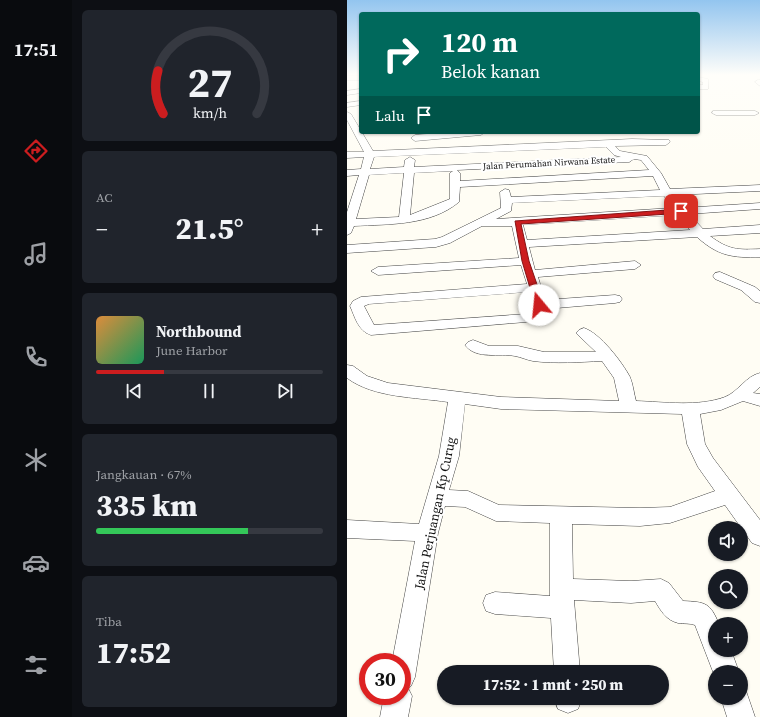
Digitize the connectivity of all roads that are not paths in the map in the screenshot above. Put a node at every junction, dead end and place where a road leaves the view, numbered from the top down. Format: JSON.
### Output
{"nodes":[{"id":1,"x":716,"y":114,"type":"dead end"},
{"id":2,"x":758,"y":114,"type":"edge"},
{"id":3,"x":348,"y":115,"type":"edge"},
{"id":4,"x":359,"y":115,"type":"edge"},
{"id":5,"x":359,"y":133,"type":"edge"},
{"id":6,"x":360,"y":134,"type":"edge"},
{"id":7,"x":435,"y":134,"type":"edge"},
{"id":8,"x":417,"y":135,"type":"edge"},
{"id":9,"x":353,"y":139,"type":"dead end"},
{"id":10,"x":363,"y":139,"type":"junction"},
{"id":11,"x":666,"y":142,"type":"dead end"},
{"id":12,"x":607,"y":144,"type":"junction"},
{"id":13,"x":503,"y":149,"type":"junction"},
{"id":14,"x":428,"y":152,"type":"junction"},
{"id":15,"x":410,"y":153,"type":"junction"},
{"id":16,"x":370,"y":154,"type":"junction"},
{"id":17,"x":347,"y":155,"type":"edge"},
{"id":18,"x":644,"y":158,"type":"junction"},
{"id":19,"x":508,"y":165,"type":"junction"},
{"id":20,"x":455,"y":167,"type":"junction"},
{"id":21,"x":410,"y":170,"type":"junction"},
{"id":22,"x":347,"y":173,"type":"edge"},
{"id":23,"x":363,"y":173,"type":"junction"},
{"id":24,"x":656,"y":173,"type":"junction"},
{"id":25,"x":503,"y":182,"type":"junction"},
{"id":26,"x":455,"y":184,"type":"junction"},
{"id":27,"x":760,"y":188,"type":"edge"},
{"id":28,"x":359,"y":190,"type":"junction"},
{"id":29,"x":347,"y":191,"type":"edge"},
{"id":30,"x":667,"y":192,"type":"junction"},
{"id":31,"x":507,"y":200,"type":"junction"},
{"id":32,"x":760,"y":206,"type":"edge"},
{"id":33,"x":681,"y":211,"type":"junction"},
{"id":34,"x":404,"y":220,"type":"junction"},
{"id":35,"x":517,"y":222,"type":"junction"},
{"id":36,"x":481,"y":223,"type":"junction"},
{"id":37,"x":348,"y":226,"type":"edge"},
{"id":38,"x":760,"y":229,"type":"edge"},
{"id":39,"x":699,"y":233,"type":"junction"},
{"id":40,"x":522,"y":244,"type":"junction"},
{"id":41,"x":347,"y":249,"type":"edge"},
{"id":42,"x":760,"y":253,"type":"edge"},
{"id":43,"x":525,"y":261,"type":"junction"},
{"id":44,"x":635,"y":264,"type":"dead end"},
{"id":45,"x":378,"y":271,"type":"dead end"},
{"id":46,"x":720,"y":276,"type":"dead end"},
{"id":47,"x":532,"y":281,"type":"junction"},
{"id":48,"x":615,"y":299,"type":"dead end"},
{"id":49,"x":760,"y":299,"type":"edge"},
{"id":50,"x":539,"y":305,"type":"junction"},
{"id":51,"x":583,"y":333,"type":"dead end"},
{"id":52,"x":473,"y":346,"type":"dead end"},
{"id":53,"x":606,"y":356,"type":"junction"},
{"id":54,"x":347,"y":370,"type":"edge"},
{"id":55,"x":760,"y":378,"type":"edge"},
{"id":56,"x":741,"y":395,"type":"junction"},
{"id":57,"x":457,"y":397,"type":"junction"},
{"id":58,"x":760,"y":400,"type":"edge"},
{"id":59,"x":629,"y":407,"type":"junction"},
{"id":60,"x":690,"y":408,"type":"junction"},
{"id":61,"x":729,"y":495,"type":"junction"},
{"id":62,"x":437,"y":498,"type":"junction"},
{"id":63,"x":561,"y":516,"type":"junction"},
{"id":64,"x":347,"y":529,"type":"edge"},
{"id":65,"x":427,"y":533,"type":"junction"},
{"id":66,"x":760,"y":537,"type":"edge"},
{"id":67,"x":562,"y":598,"type":"junction"},
{"id":68,"x":495,"y":603,"type":"dead end"},
{"id":69,"x":708,"y":626,"type":"edge"},
{"id":70,"x":406,"y":653,"type":"edge"},
{"id":71,"x":567,"y":665,"type":"edge"},
{"id":72,"x":396,"y":705,"type":"edge"},
{"id":73,"x":737,"y":705,"type":"edge"},
{"id":74,"x":394,"y":717,"type":"edge"},
{"id":75,"x":741,"y":717,"type":"edge"}],
"edges":[{"from":1,"to":2,"type":"street"},
{"from":3,"to":4,"type":"street"},
{"from":3,"to":5,"type":"street"},
{"from":6,"to":10,"type":"street"},
{"from":7,"to":8,"type":"street"},
{"from":8,"to":14,"type":"street"},
{"from":9,"to":10,"type":"street"},
{"from":10,"to":16,"type":"street"},
{"from":11,"to":12,"type":"street"},
{"from":12,"to":13,"type":"street"},
{"from":12,"to":18,"type":"street"},
{"from":13,"to":14,"type":"street"},
{"from":13,"to":19,"type":"street"},
{"from":14,"to":15,"type":"street"},
{"from":15,"to":16,"type":"street"},
{"from":15,"to":21,"type":"street"},
{"from":16,"to":17,"type":"street"},
{"from":16,"to":23,"type":"street"},
{"from":18,"to":19,"type":"street","name":"Jalan Perumahan Nirwana Estate"},
{"from":18,"to":24,"type":"street"},
{"from":19,"to":20,"type":"street","name":"Jalan Perumahan Nirwana Estate"},
{"from":20,"to":21,"type":"street","name":"Jalan Perumahan Nirwana Estate"},
{"from":20,"to":26,"type":"street"},
{"from":21,"to":23,"type":"street","name":"Jalan Perumahan Nirwana Estate"},
{"from":21,"to":34,"type":"street"},
{"from":22,"to":23,"type":"street","name":"Jalan Perumahan Nirwana Estate"},
{"from":23,"to":28,"type":"street"},
{"from":24,"to":25,"type":"street","name":"Jalan Perumahan Nirwana Estate"},
{"from":24,"to":30,"type":"street"},
{"from":25,"to":26,"type":"street","name":"Jalan Perumahan Nirwana Estate"},
{"from":25,"to":31,"type":"street"},
{"from":26,"to":34,"type":"street"},
{"from":27,"to":30,"type":"street"},
{"from":28,"to":29,"type":"street"},
{"from":28,"to":37,"type":"street"},
{"from":30,"to":31,"type":"street"},
{"from":30,"to":33,"type":"street"},
{"from":31,"to":36,"type":"street"},
{"from":32,"to":33,"type":"street"},
{"from":33,"to":35,"type":"street"},
{"from":33,"to":39,"type":"street"},
{"from":34,"to":37,"type":"street"},
{"from":35,"to":36,"type":"street"},
{"from":35,"to":40,"type":"street"},
{"from":36,"to":41,"type":"street"},
{"from":38,"to":39,"type":"street"},
{"from":39,"to":40,"type":"street"},
{"from":39,"to":42,"type":"street"},
{"from":40,"to":43,"type":"street"},
{"from":43,"to":45,"type":"street"},
{"from":43,"to":47,"type":"street"},
{"from":44,"to":47,"type":"street"},
{"from":46,"to":49,"type":"street"},
{"from":47,"to":50,"type":"street"},
{"from":47,"to":50,"type":"street"},
{"from":48,"to":50,"type":"street"},
{"from":51,"to":53,"type":"street"},
{"from":52,"to":53,"type":"street"},
{"from":53,"to":59,"type":"street"},
{"from":54,"to":57,"type":"street"},
{"from":55,"to":56,"type":"street"},
{"from":56,"to":58,"type":"street"},
{"from":56,"to":60,"type":"street"},
{"from":57,"to":59,"type":"street"},
{"from":57,"to":62,"type":"street","name":"Jalan Perjuangan Kp Curug"},
{"from":59,"to":60,"type":"street"},
{"from":60,"to":61,"type":"street"},
{"from":61,"to":63,"type":"street"},
{"from":61,"to":66,"type":"street"},
{"from":62,"to":63,"type":"street"},
{"from":62,"to":65,"type":"street","name":"Jalan Perjuangan Kp Curug"},
{"from":63,"to":67,"type":"street"},
{"from":64,"to":65,"type":"street"},
{"from":65,"to":70,"type":"street","name":"Jalan Perjuangan Kp Curug"},
{"from":67,"to":68,"type":"street"},
{"from":67,"to":69,"type":"street"},
{"from":67,"to":71,"type":"street"},
{"from":72,"to":74,"type":"street"},
{"from":73,"to":75,"type":"street"}]}
